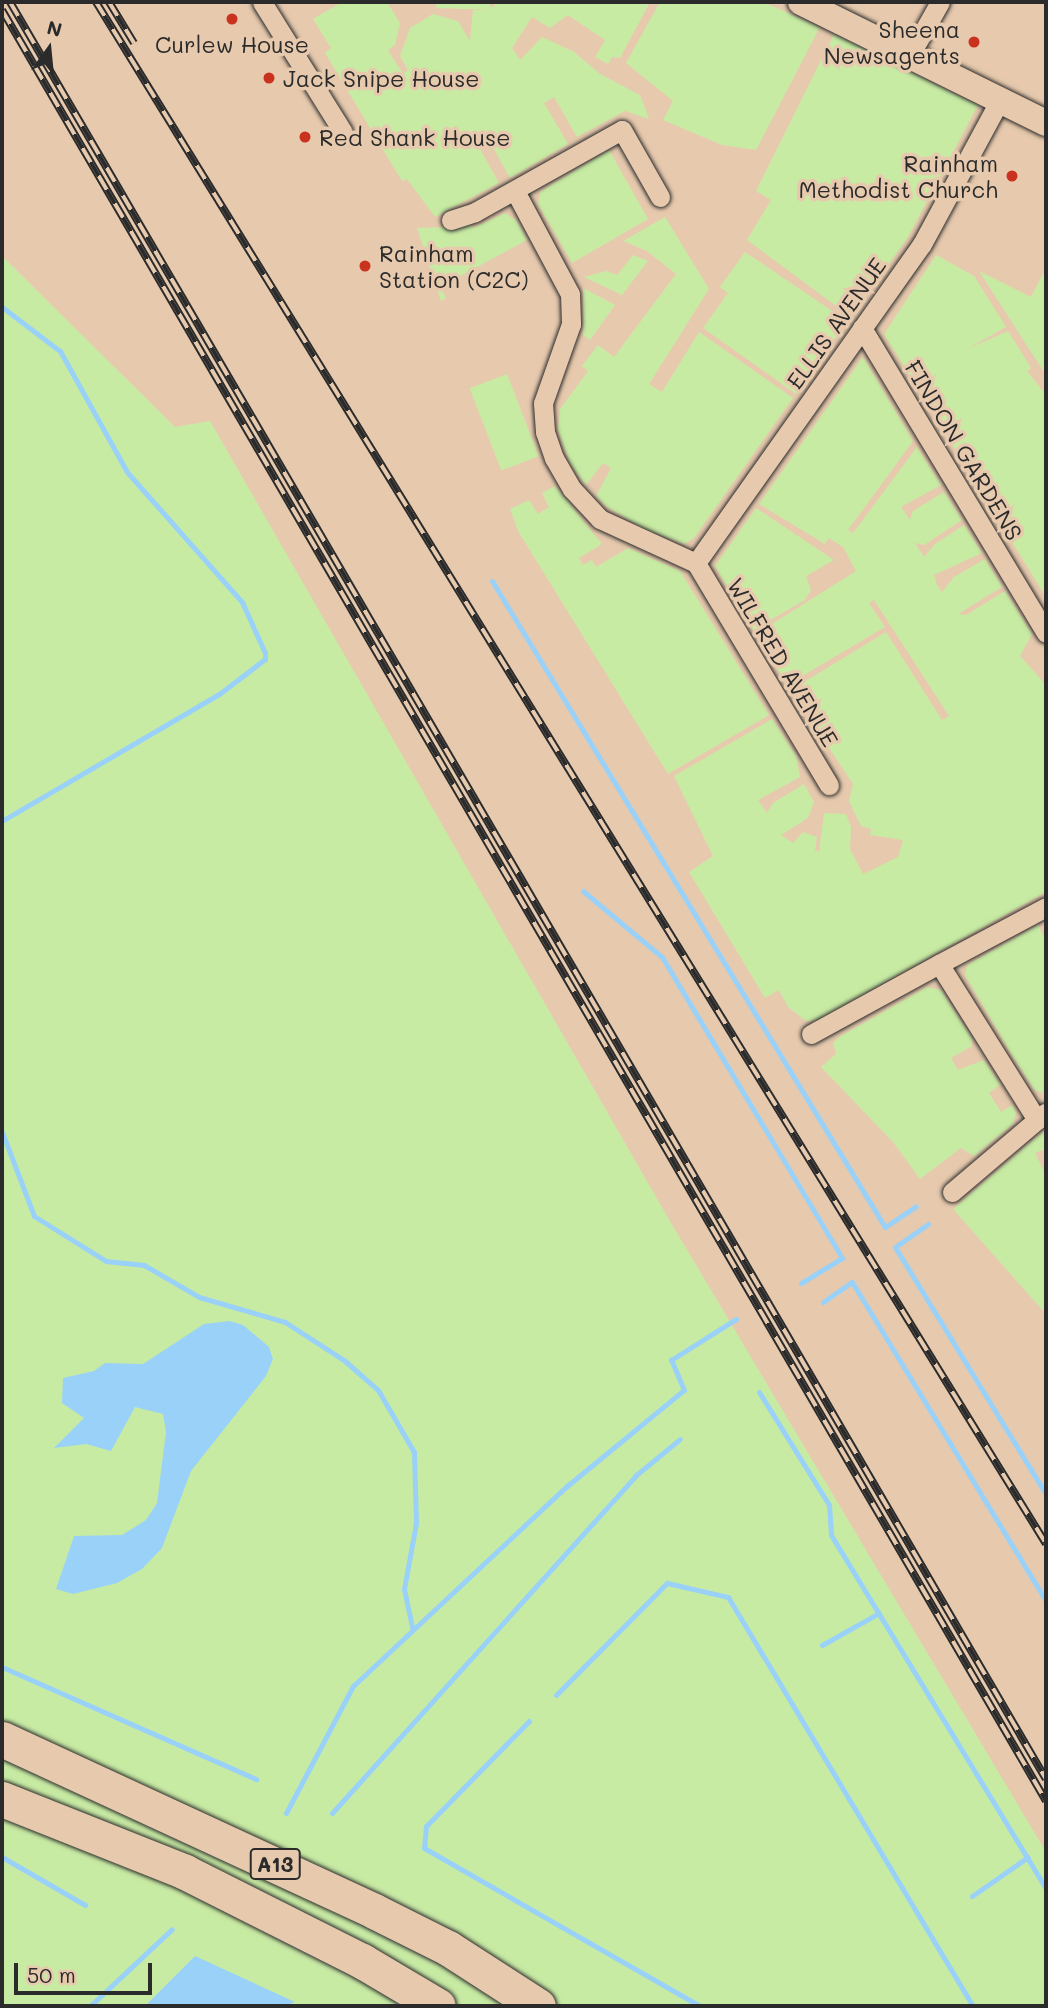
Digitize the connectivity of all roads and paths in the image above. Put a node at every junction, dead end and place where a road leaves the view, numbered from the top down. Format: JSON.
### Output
{"nodes":[{"id":1,"x":262,"y":2,"type":"edge"},
{"id":2,"x":802,"y":2,"type":"edge"},
{"id":3,"x":940,"y":2,"type":"edge"},
{"id":4,"x":910,"y":55,"type":"junction"},
{"id":5,"x":1000,"y":100,"type":"junction"},
{"id":6,"x":1046,"y":123,"type":"edge"},
{"id":7,"x":343,"y":132,"type":"dead end"},
{"id":8,"x":515,"y":191,"type":"junction"},
{"id":9,"x":660,"y":197,"type":"dead end"},
{"id":10,"x":451,"y":220,"type":"dead end"},
{"id":11,"x":862,"y":328,"type":"junction"},
{"id":12,"x":696,"y":563,"type":"junction"},
{"id":13,"x":1046,"y":633,"type":"edge"},
{"id":14,"x":829,"y":785,"type":"dead end"},
{"id":15,"x":1046,"y":907,"type":"edge"},
{"id":16,"x":939,"y":964,"type":"junction"},
{"id":17,"x":811,"y":1034,"type":"dead end"},
{"id":18,"x":1042,"y":1117,"type":"edge"},
{"id":19,"x":952,"y":1192,"type":"dead end"},
{"id":20,"x":2,"y":1740,"type":"edge"},
{"id":21,"x":2,"y":1799,"type":"edge"},
{"id":22,"x":438,"y":2006,"type":"edge"},
{"id":23,"x":538,"y":2006,"type":"edge"}],
"edges":[{"from":1,"to":7,"type":"street"},
{"from":2,"to":4,"type":"main road"},
{"from":3,"to":4,"type":"street"},
{"from":4,"to":5,"type":"main road"},
{"from":5,"to":6,"type":"main road"},
{"from":5,"to":11,"type":"street","name":"ELLIS AVENUE"},
{"from":8,"to":9,"type":"street"},
{"from":8,"to":10,"type":"street"},
{"from":8,"to":12,"type":"street"},
{"from":11,"to":12,"type":"street","name":"ELLIS AVENUE"},
{"from":11,"to":13,"type":"street","name":"FINDON GARDENS"},
{"from":12,"to":14,"type":"street","name":"WILFRED AVENUE"},
{"from":15,"to":16,"type":"street"},
{"from":16,"to":17,"type":"street"},
{"from":16,"to":18,"type":"street"},
{"from":18,"to":19,"type":"street"},
{"from":20,"to":23,"type":"highway","number":"A13"},
{"from":21,"to":22,"type":"highway","number":"A13"}]}
